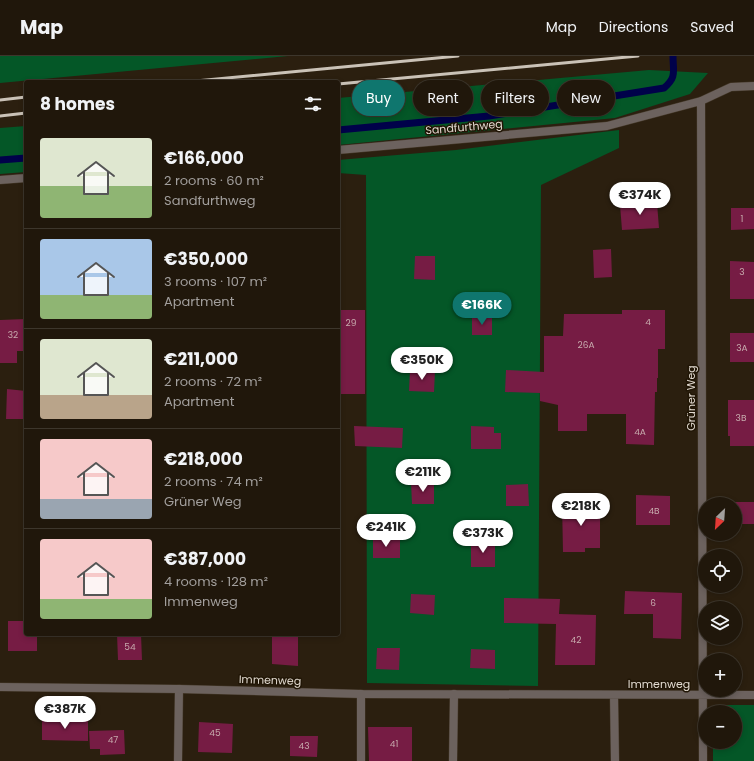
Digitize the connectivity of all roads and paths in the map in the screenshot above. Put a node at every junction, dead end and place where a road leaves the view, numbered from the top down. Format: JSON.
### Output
{"nodes":[{"id":1,"x":754,"y":86,"type":"edge"},
{"id":2,"x":701,"y":101,"type":"junction"},
{"id":3,"x":340,"y":150,"type":"edge"},
{"id":4,"x":24,"y":178,"type":"edge"},
{"id":5,"x":0,"y":180,"type":"edge"},
{"id":6,"x":703,"y":653,"type":"edge"},
{"id":7,"x":0,"y":687,"type":"edge"},
{"id":8,"x":179,"y":689,"type":"junction"},
{"id":9,"x":361,"y":694,"type":"junction"},
{"id":10,"x":454,"y":694,"type":"junction"},
{"id":11,"x":614,"y":694,"type":"junction"},
{"id":12,"x":698,"y":695,"type":"edge"},
{"id":13,"x":742,"y":695,"type":"edge"},
{"id":14,"x":754,"y":695,"type":"edge"},
{"id":15,"x":703,"y":697,"type":"edge"},
{"id":16,"x":178,"y":761,"type":"edge"},
{"id":17,"x":361,"y":761,"type":"edge"},
{"id":18,"x":453,"y":761,"type":"edge"},
{"id":19,"x":615,"y":761,"type":"edge"},
{"id":20,"x":703,"y":761,"type":"edge"}],
"edges":[{"from":1,"to":2,"type":"street","name":"Sandfurthweg"},
{"from":2,"to":3,"type":"street","name":"Sandfurthweg"},
{"from":2,"to":6,"type":"street","name":"Grüner Weg"},
{"from":4,"to":5,"type":"street"},
{"from":7,"to":8,"type":"street","name":"Immenweg"},
{"from":8,"to":9,"type":"street","name":"Immenweg"},
{"from":8,"to":16,"type":"street"},
{"from":9,"to":10,"type":"street","name":"Immenweg"},
{"from":9,"to":17,"type":"street"},
{"from":10,"to":11,"type":"street","name":"Immenweg"},
{"from":10,"to":18,"type":"street"},
{"from":11,"to":12,"type":"street","name":"Immenweg"},
{"from":11,"to":19,"type":"street","name":"Immenweg"},
{"from":13,"to":14,"type":"street","name":"Immenweg"},
{"from":15,"to":20,"type":"street","name":"Immenweg"}]}
